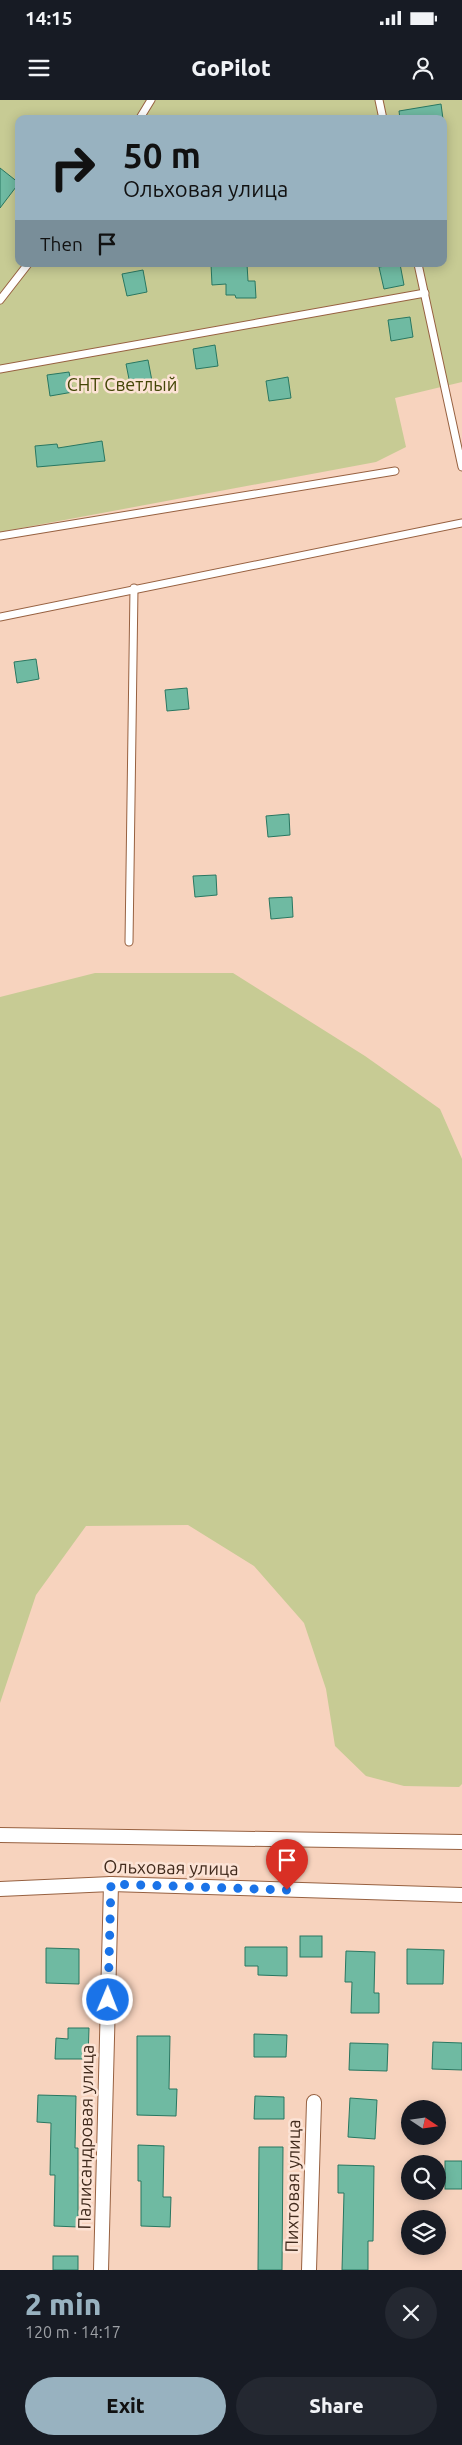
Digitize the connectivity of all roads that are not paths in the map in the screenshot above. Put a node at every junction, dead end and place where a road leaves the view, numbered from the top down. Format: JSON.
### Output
{"nodes":[{"id":1,"x":151,"y":100,"type":"edge"},
{"id":2,"x":379,"y":100,"type":"edge"},
{"id":3,"x":142,"y":115,"type":"edge"},
{"id":4,"x":382,"y":115,"type":"edge"},
{"id":5,"x":26,"y":267,"type":"edge"},
{"id":6,"x":419,"y":267,"type":"edge"},
{"id":7,"x":424,"y":293,"type":"junction"},
{"id":8,"x":0,"y":300,"type":"edge"},
{"id":9,"x":0,"y":369,"type":"edge"},
{"id":10,"x":462,"y":467,"type":"edge"},
{"id":11,"x":395,"y":470,"type":"dead end"},
{"id":12,"x":462,"y":523,"type":"edge"},
{"id":13,"x":0,"y":536,"type":"edge"},
{"id":14,"x":134,"y":588,"type":"junction"},
{"id":15,"x":0,"y":617,"type":"edge"},
{"id":16,"x":129,"y":942,"type":"dead end"},
{"id":17,"x":0,"y":1835,"type":"edge"},
{"id":18,"x":462,"y":1842,"type":"edge"},
{"id":19,"x":111,"y":1884,"type":"junction"},
{"id":20,"x":0,"y":1889,"type":"edge"},
{"id":21,"x":462,"y":1895,"type":"edge"},
{"id":22,"x":314,"y":2102,"type":"dead end"},
{"id":23,"x":101,"y":2270,"type":"edge"},
{"id":24,"x":310,"y":2270,"type":"edge"}],
"edges":[{"from":1,"to":3,"type":"lane"},
{"from":2,"to":4,"type":"lane"},
{"from":5,"to":8,"type":"lane"},
{"from":6,"to":7,"type":"lane"},
{"from":7,"to":9,"type":"lane"},
{"from":7,"to":10,"type":"lane"},
{"from":11,"to":13,"type":"lane"},
{"from":12,"to":14,"type":"lane"},
{"from":14,"to":15,"type":"lane"},
{"from":14,"to":16,"type":"lane"},
{"from":17,"to":18,"type":"street"},
{"from":19,"to":20,"type":"street","name":"Ольховая улица"},
{"from":19,"to":21,"type":"street","name":"Ольховая улица"},
{"from":19,"to":23,"type":"street","name":"Палисандровая улица"},
{"from":22,"to":24,"type":"street","name":"Пихтовая улица"}]}
